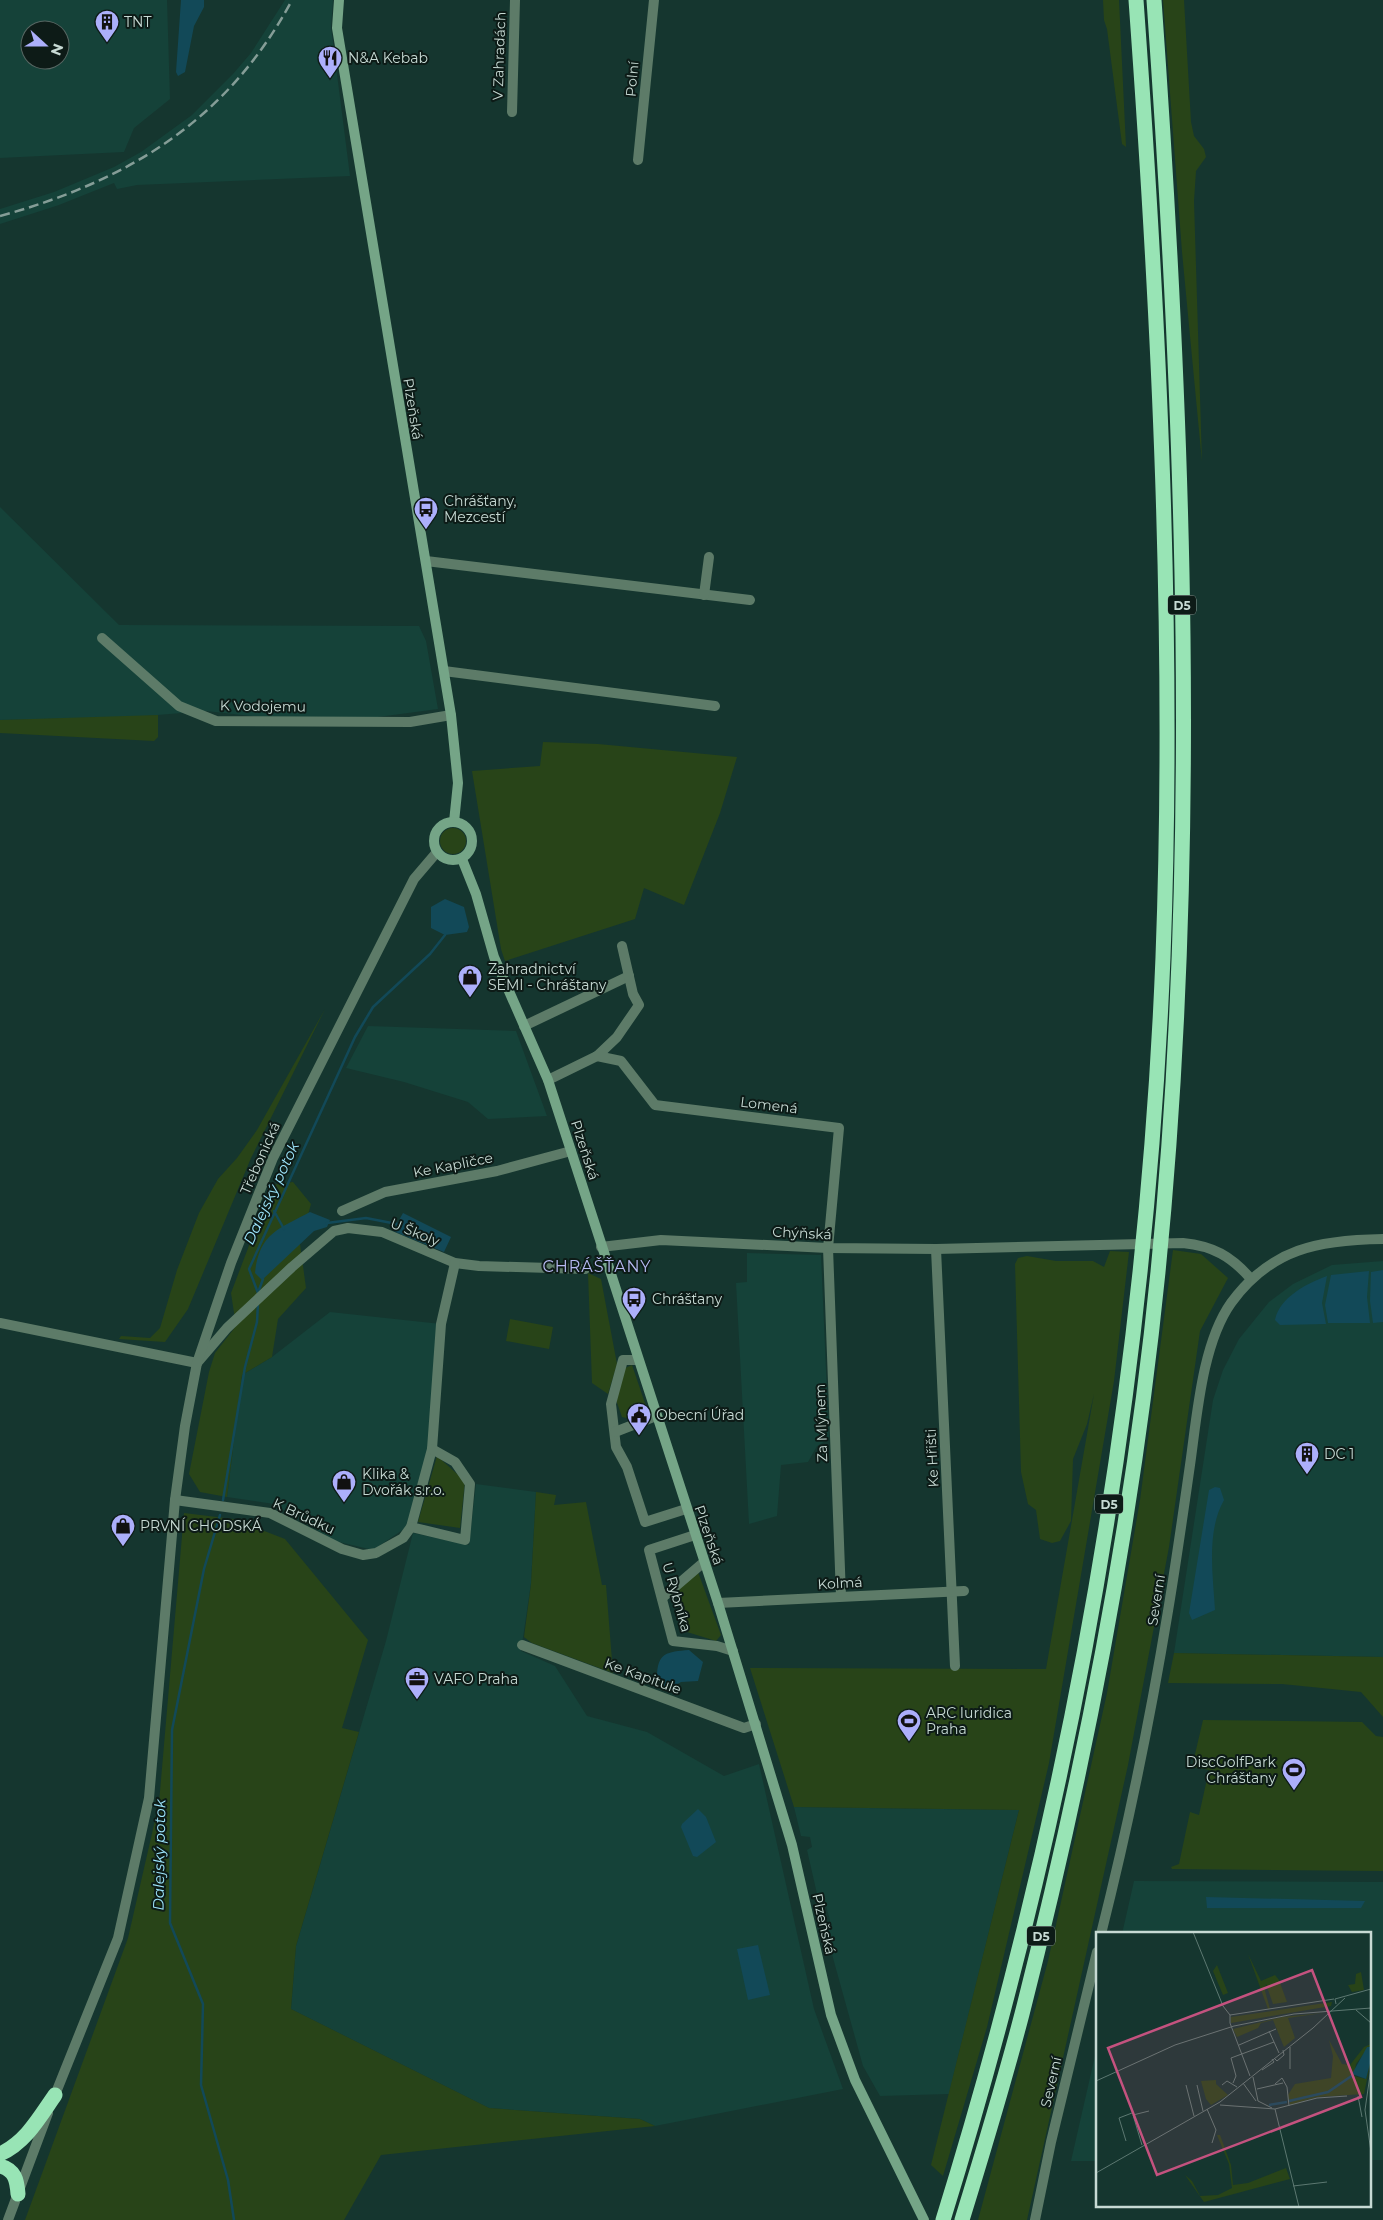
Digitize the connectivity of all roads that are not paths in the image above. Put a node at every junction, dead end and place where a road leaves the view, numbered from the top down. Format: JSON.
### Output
{"nodes":[{"id":1,"x":339,"y":0,"type":"edge"},
{"id":2,"x":515,"y":0,"type":"edge"},
{"id":3,"x":654,"y":0,"type":"edge"},
{"id":4,"x":1136,"y":0,"type":"edge"},
{"id":5,"x":1154,"y":0,"type":"edge"},
{"id":6,"x":512,"y":112,"type":"dead end"},
{"id":7,"x":638,"y":160,"type":"dead end"},
{"id":8,"x":709,"y":557,"type":"dead end"},
{"id":9,"x":426,"y":561,"type":"junction"},
{"id":10,"x":704,"y":595,"type":"junction"},
{"id":11,"x":750,"y":600,"type":"dead end"},
{"id":12,"x":102,"y":638,"type":"dead end"},
{"id":13,"x":444,"y":671,"type":"junction"},
{"id":14,"x":715,"y":706,"type":"dead end"},
{"id":15,"x":451,"y":715,"type":"junction"},
{"id":16,"x":454,"y":822,"type":"junction"},
{"id":17,"x":437,"y":852,"type":"junction"},
{"id":18,"x":462,"y":858,"type":"junction"},
{"id":19,"x":622,"y":946,"type":"dead end"},
{"id":20,"x":629,"y":976,"type":"junction"},
{"id":21,"x":524,"y":1026,"type":"junction"},
{"id":22,"x":597,"y":1056,"type":"junction"},
{"id":23,"x":548,"y":1080,"type":"junction"},
{"id":24,"x":571,"y":1151,"type":"junction"},
{"id":25,"x":342,"y":1211,"type":"dead end"},
{"id":26,"x":1383,"y":1238,"type":"edge"},
{"id":27,"x":601,"y":1247,"type":"junction"},
{"id":28,"x":828,"y":1248,"type":"junction"},
{"id":29,"x":936,"y":1249,"type":"junction"},
{"id":30,"x":455,"y":1263,"type":"junction"},
{"id":31,"x":585,"y":1269,"type":"dead end"},
{"id":32,"x":1251,"y":1279,"type":"junction"},
{"id":33,"x":0,"y":1323,"type":"edge"},
{"id":34,"x":637,"y":1360,"type":"junction"},
{"id":35,"x":197,"y":1363,"type":"junction"},
{"id":36,"x":656,"y":1416,"type":"junction"},
{"id":37,"x":615,"y":1432,"type":"junction"},
{"id":38,"x":432,"y":1450,"type":"junction"},
{"id":39,"x":175,"y":1500,"type":"junction"},
{"id":40,"x":686,"y":1509,"type":"junction"},
{"id":41,"x":411,"y":1528,"type":"junction"},
{"id":42,"x":695,"y":1535,"type":"junction"},
{"id":43,"x":704,"y":1562,"type":"junction"},
{"id":44,"x":952,"y":1591,"type":"junction"},
{"id":45,"x":964,"y":1591,"type":"dead end"},
{"id":46,"x":841,"y":1596,"type":"junction"},
{"id":47,"x":662,"y":1598,"type":"junction"},
{"id":48,"x":718,"y":1604,"type":"junction"},
{"id":49,"x":522,"y":1645,"type":"dead end"},
{"id":50,"x":733,"y":1651,"type":"junction"},
{"id":51,"x":955,"y":1666,"type":"dead end"},
{"id":52,"x":756,"y":1724,"type":"junction"},
{"id":53,"x":1101,"y":1932,"type":"edge"},
{"id":54,"x":1096,"y":1956,"type":"edge"},
{"id":55,"x":55,"y":2096,"type":"junction"},
{"id":56,"x":0,"y":2154,"type":"edge"},
{"id":57,"x":0,"y":2166,"type":"edge"},
{"id":58,"x":18,"y":2194,"type":"junction"},
{"id":59,"x":8,"y":2220,"type":"edge"},
{"id":60,"x":924,"y":2220,"type":"edge"},
{"id":61,"x":943,"y":2220,"type":"edge"},
{"id":62,"x":962,"y":2220,"type":"edge"},
{"id":63,"x":1035,"y":2220,"type":"edge"}],
"edges":[{"from":1,"to":9,"type":"main road","name":"Plzeňská"},
{"from":2,"to":6,"type":"street","name":"V Zahradách"},
{"from":3,"to":7,"type":"street","name":"Polní"},
{"from":4,"to":61,"type":"highway","number":"D5"},
{"from":5,"to":62,"type":"highway","number":"D5"},
{"from":8,"to":10,"type":"street"},
{"from":9,"to":10,"type":"street"},
{"from":9,"to":13,"type":"main road","name":"Plzeňská"},
{"from":10,"to":11,"type":"street"},
{"from":12,"to":15,"type":"street","name":"K Vodojemu"},
{"from":13,"to":14,"type":"street"},
{"from":13,"to":15,"type":"main road","name":"Plzeňská"},
{"from":15,"to":16,"type":"main road","name":"Plzeňská"},
{"from":16,"to":17,"type":"main road"},
{"from":16,"to":18,"type":"main road"},
{"from":17,"to":18,"type":"main road"},
{"from":17,"to":35,"type":"street","name":"Třebonická"},
{"from":18,"to":21,"type":"main road","name":"Plzeňská"},
{"from":19,"to":20,"type":"street"},
{"from":20,"to":21,"type":"street"},
{"from":20,"to":22,"type":"street"},
{"from":21,"to":23,"type":"main road","name":"Plzeňská"},
{"from":22,"to":23,"type":"street"},
{"from":22,"to":28,"type":"street","name":"Lomená"},
{"from":23,"to":24,"type":"main road","name":"Plzeňská"},
{"from":24,"to":25,"type":"street","name":"Ke Kapličce"},
{"from":24,"to":27,"type":"main road","name":"Plzeňská"},
{"from":26,"to":32,"type":"street","name":"Severní"},
{"from":27,"to":28,"type":"street","name":"Chýňská"},
{"from":27,"to":34,"type":"main road","name":"Plzeňská"},
{"from":28,"to":29,"type":"street","name":"Chýňská"},
{"from":28,"to":46,"type":"street","name":"Za Mlýnem"},
{"from":29,"to":32,"type":"street","name":"Chýňská"},
{"from":29,"to":44,"type":"street","name":"Ke Hřišti"},
{"from":30,"to":31,"type":"street","name":"U Školy"},
{"from":30,"to":35,"type":"street","name":"U Školy"},
{"from":30,"to":38,"type":"street"},
{"from":32,"to":53,"type":"street","name":"Severní"},
{"from":33,"to":35,"type":"street"},
{"from":34,"to":36,"type":"main road","name":"Plzeňská"},
{"from":34,"to":37,"type":"street"},
{"from":35,"to":39,"type":"street","name":"Třebonická"},
{"from":36,"to":37,"type":"street"},
{"from":36,"to":40,"type":"main road","name":"Plzeňská"},
{"from":37,"to":40,"type":"street"},
{"from":38,"to":41,"type":"street"},
{"from":38,"to":41,"type":"street"},
{"from":39,"to":41,"type":"street","name":"K Brůdku"},
{"from":39,"to":55,"type":"street","name":"Třebonická"},
{"from":40,"to":42,"type":"main road","name":"Plzeňská"},
{"from":42,"to":43,"type":"main road","name":"Plzeňská"},
{"from":42,"to":47,"type":"street","name":"U Rybníka"},
{"from":43,"to":47,"type":"street"},
{"from":43,"to":48,"type":"main road","name":"Plzeňská"},
{"from":44,"to":45,"type":"street","name":"Kolmá"},
{"from":44,"to":46,"type":"street","name":"Kolmá"},
{"from":44,"to":51,"type":"street","name":"Ke Hřišti"},
{"from":46,"to":48,"type":"street","name":"Kolmá"},
{"from":47,"to":50,"type":"street","name":"U Rybníka"},
{"from":48,"to":50,"type":"main road","name":"Plzeňská"},
{"from":49,"to":52,"type":"street","name":"Ke Kapitule"},
{"from":50,"to":52,"type":"main road","name":"Plzeňská"},
{"from":52,"to":60,"type":"main road","name":"Plzeňská"},
{"from":54,"to":63,"type":"street","name":"Severní"},
{"from":55,"to":56,"type":"highway"},
{"from":55,"to":58,"type":"street","name":"Třebonická"},
{"from":57,"to":58,"type":"highway"},
{"from":58,"to":59,"type":"street","name":"Třebonická"}]}
